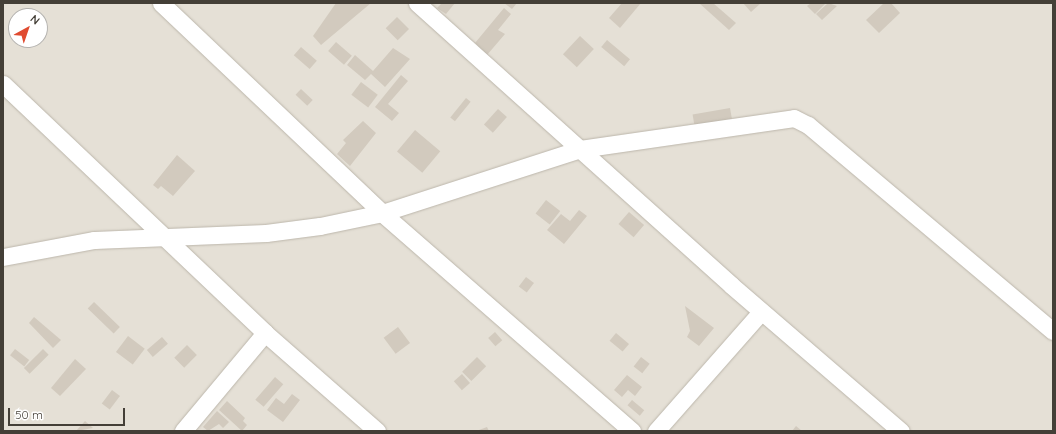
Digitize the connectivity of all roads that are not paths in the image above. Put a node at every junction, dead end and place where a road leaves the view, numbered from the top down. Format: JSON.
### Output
{"nodes":[{"id":1,"x":161,"y":3,"type":"edge"},
{"id":2,"x":417,"y":3,"type":"edge"},
{"id":3,"x":3,"y":84,"type":"edge"},
{"id":4,"x":580,"y":149,"type":"junction"},
{"id":5,"x":382,"y":213,"type":"junction"},
{"id":6,"x":167,"y":237,"type":"junction"},
{"id":7,"x":3,"y":257,"type":"edge"},
{"id":8,"x":762,"y":312,"type":"junction"},
{"id":9,"x":1053,"y":331,"type":"edge"},
{"id":10,"x":265,"y":333,"type":"junction"},
{"id":11,"x":182,"y":431,"type":"edge"},
{"id":12,"x":377,"y":431,"type":"edge"},
{"id":13,"x":632,"y":431,"type":"edge"},
{"id":14,"x":656,"y":431,"type":"edge"},
{"id":15,"x":901,"y":431,"type":"edge"}],
"edges":[{"from":1,"to":5,"type":"street"},
{"from":2,"to":4,"type":"street"},
{"from":3,"to":6,"type":"street"},
{"from":4,"to":5,"type":"street"},
{"from":4,"to":8,"type":"street"},
{"from":4,"to":9,"type":"street"},
{"from":5,"to":6,"type":"street"},
{"from":5,"to":13,"type":"street"},
{"from":6,"to":7,"type":"street"},
{"from":6,"to":10,"type":"street"},
{"from":8,"to":14,"type":"street"},
{"from":8,"to":15,"type":"street"},
{"from":10,"to":11,"type":"street"},
{"from":10,"to":12,"type":"street"}]}
